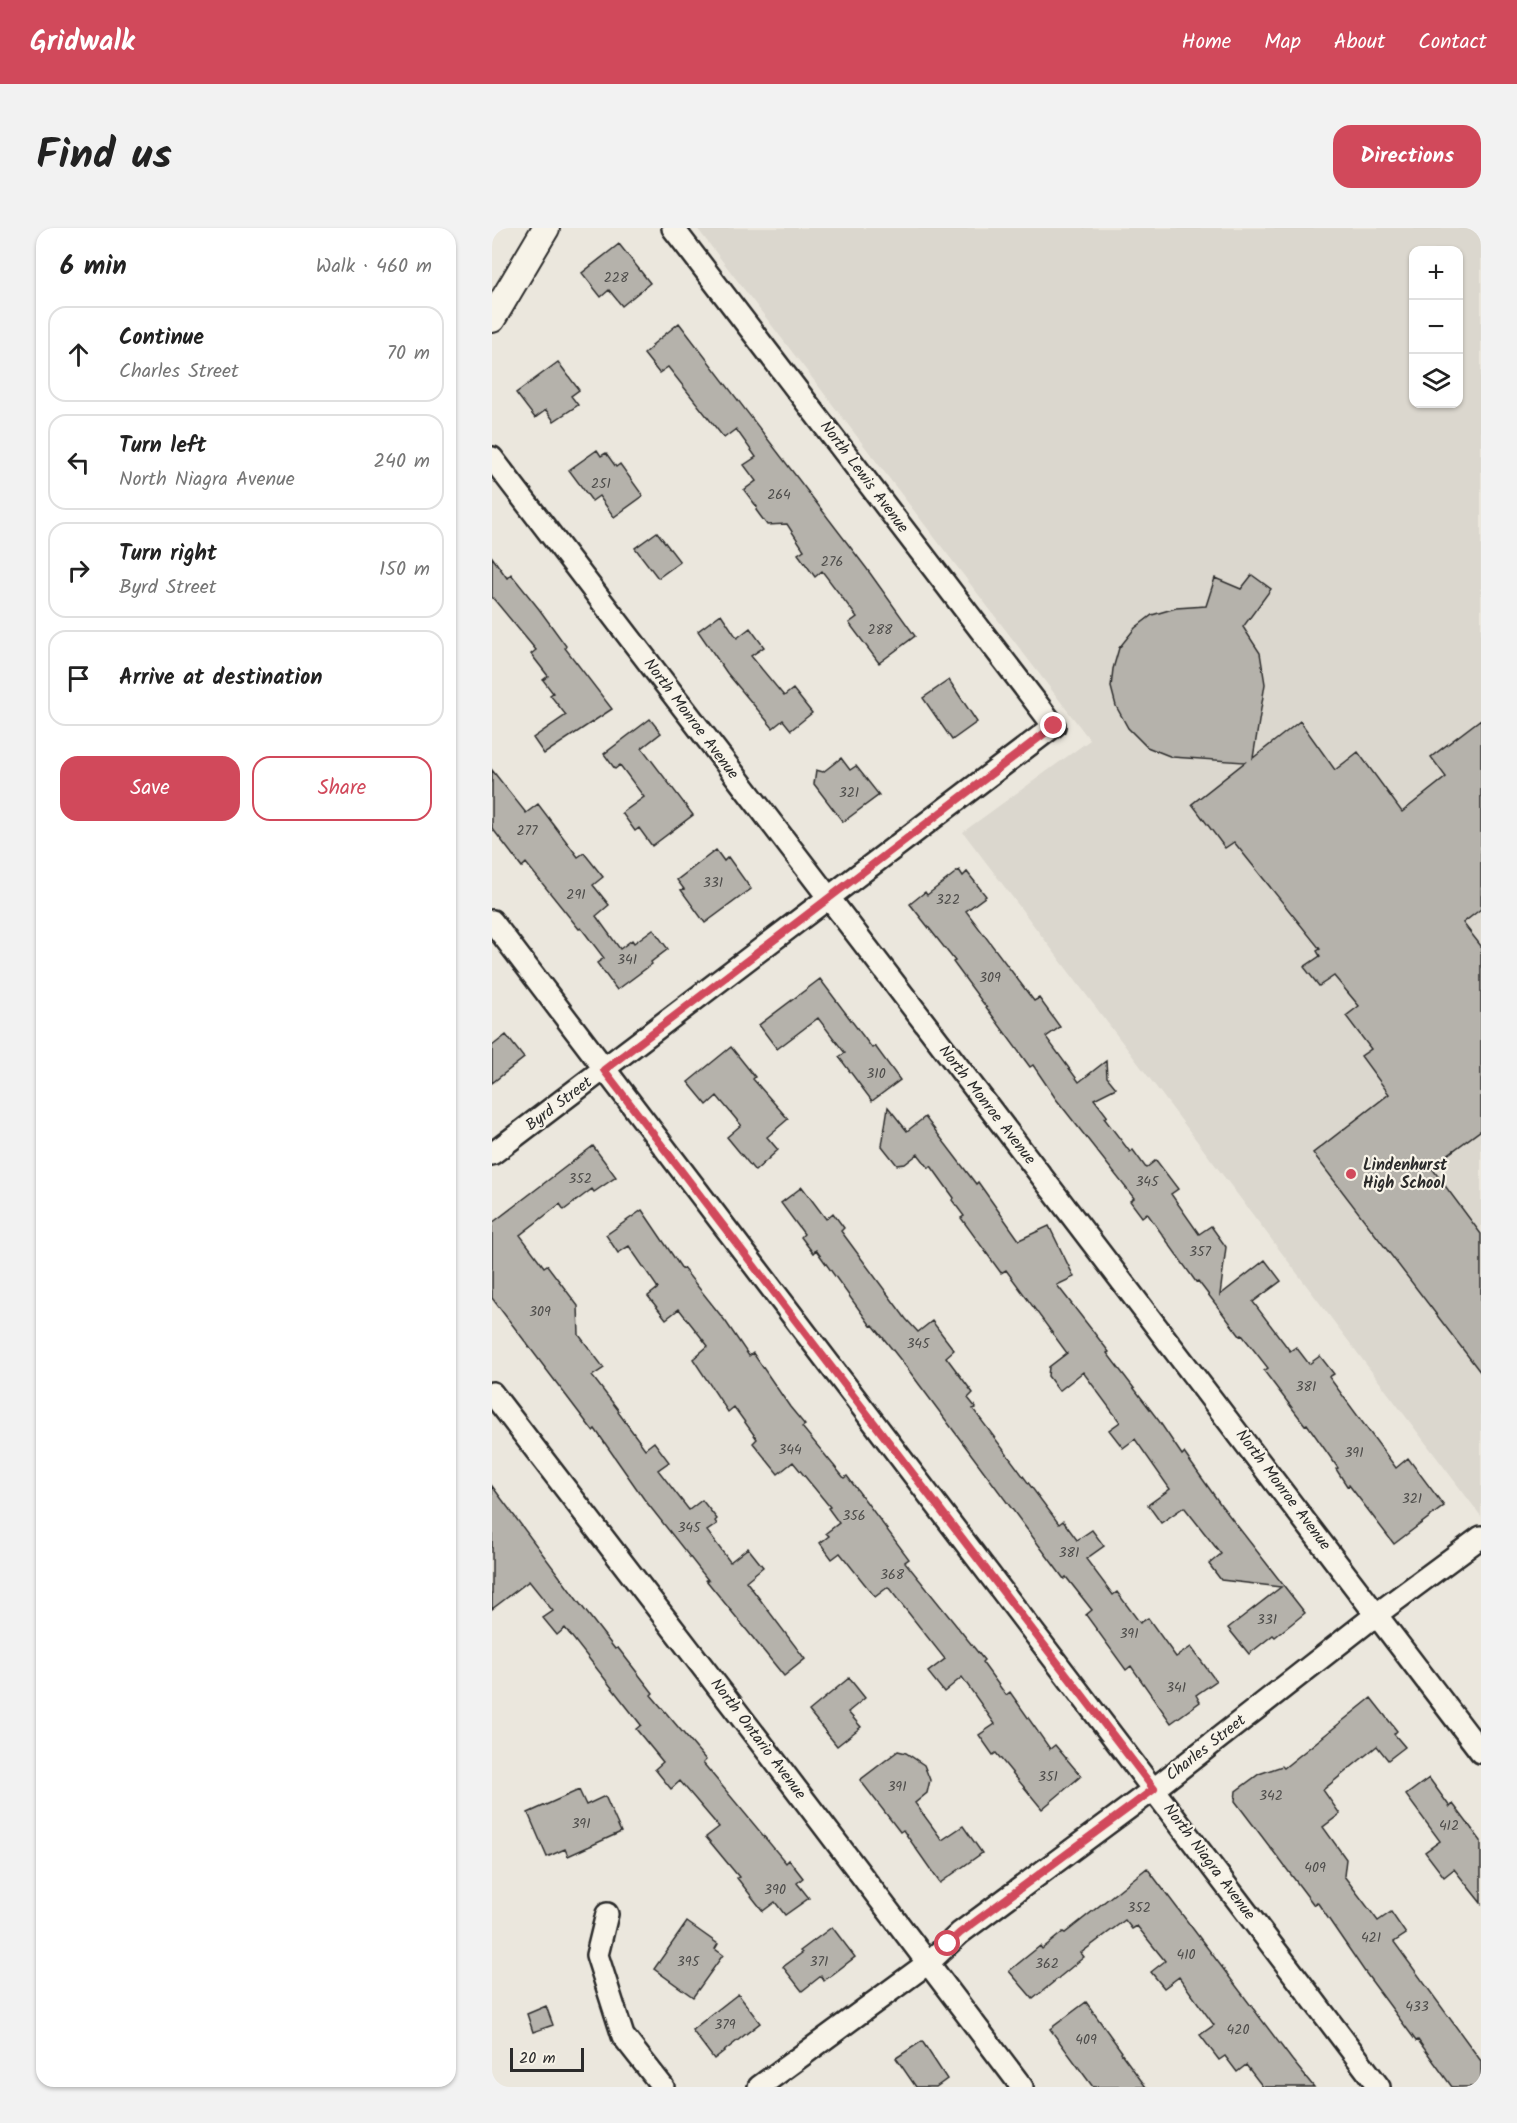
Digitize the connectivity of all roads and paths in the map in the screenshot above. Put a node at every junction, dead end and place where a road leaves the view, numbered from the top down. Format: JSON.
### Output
{"nodes":[{"id":1,"x":546,"y":228,"type":"edge"},
{"id":2,"x":674,"y":228,"type":"edge"},
{"id":3,"x":492,"y":319,"type":"edge"},
{"id":4,"x":492,"y":458,"type":"edge"},
{"id":5,"x":1054,"y":726,"type":"joint"},
{"id":6,"x":827,"y":899,"type":"junction"},
{"id":7,"x":492,"y":921,"type":"edge"},
{"id":8,"x":604,"y":1070,"type":"junction"},
{"id":9,"x":492,"y":1154,"type":"edge"},
{"id":10,"x":492,"y":1393,"type":"edge"},
{"id":11,"x":1481,"y":1537,"type":"edge"},
{"id":12,"x":1377,"y":1614,"type":"junction"},
{"id":13,"x":1481,"y":1752,"type":"edge"},
{"id":14,"x":1154,"y":1789,"type":"junction"},
{"id":15,"x":607,"y":1914,"type":"dead end"},
{"id":16,"x":928,"y":1963,"type":"junction"},
{"id":17,"x":663,"y":2087,"type":"edge"},
{"id":18,"x":759,"y":2087,"type":"edge"},
{"id":19,"x":1022,"y":2087,"type":"edge"},
{"id":20,"x":1379,"y":2087,"type":"edge"}],
"edges":[{"from":1,"to":3,"type":"street"},
{"from":2,"to":5,"type":"street","name":"North Lewis Avenue"},
{"from":4,"to":6,"type":"street","name":"North Monroe Avenue"},
{"from":5,"to":6,"type":"street","name":"Byrd Street"},
{"from":6,"to":8,"type":"street","name":"Byrd Street"},
{"from":6,"to":12,"type":"street","name":"North Monroe Avenue"},
{"from":7,"to":8,"type":"street","name":"North Niagra Avenue"},
{"from":8,"to":9,"type":"street","name":"Byrd Street"},
{"from":8,"to":14,"type":"street","name":"North Niagra Avenue"},
{"from":10,"to":16,"type":"street","name":"North Ontario Avenue"},
{"from":11,"to":12,"type":"street","name":"Charles Street"},
{"from":12,"to":13,"type":"street","name":"North Monroe Avenue"},
{"from":12,"to":14,"type":"street","name":"Charles Street"},
{"from":14,"to":16,"type":"street","name":"Charles Street"},
{"from":14,"to":20,"type":"street","name":"North Niagra Avenue"},
{"from":15,"to":17,"type":"street"},
{"from":16,"to":18,"type":"street","name":"Charles Street"},
{"from":16,"to":19,"type":"street","name":"North Ontario Avenue"}]}
